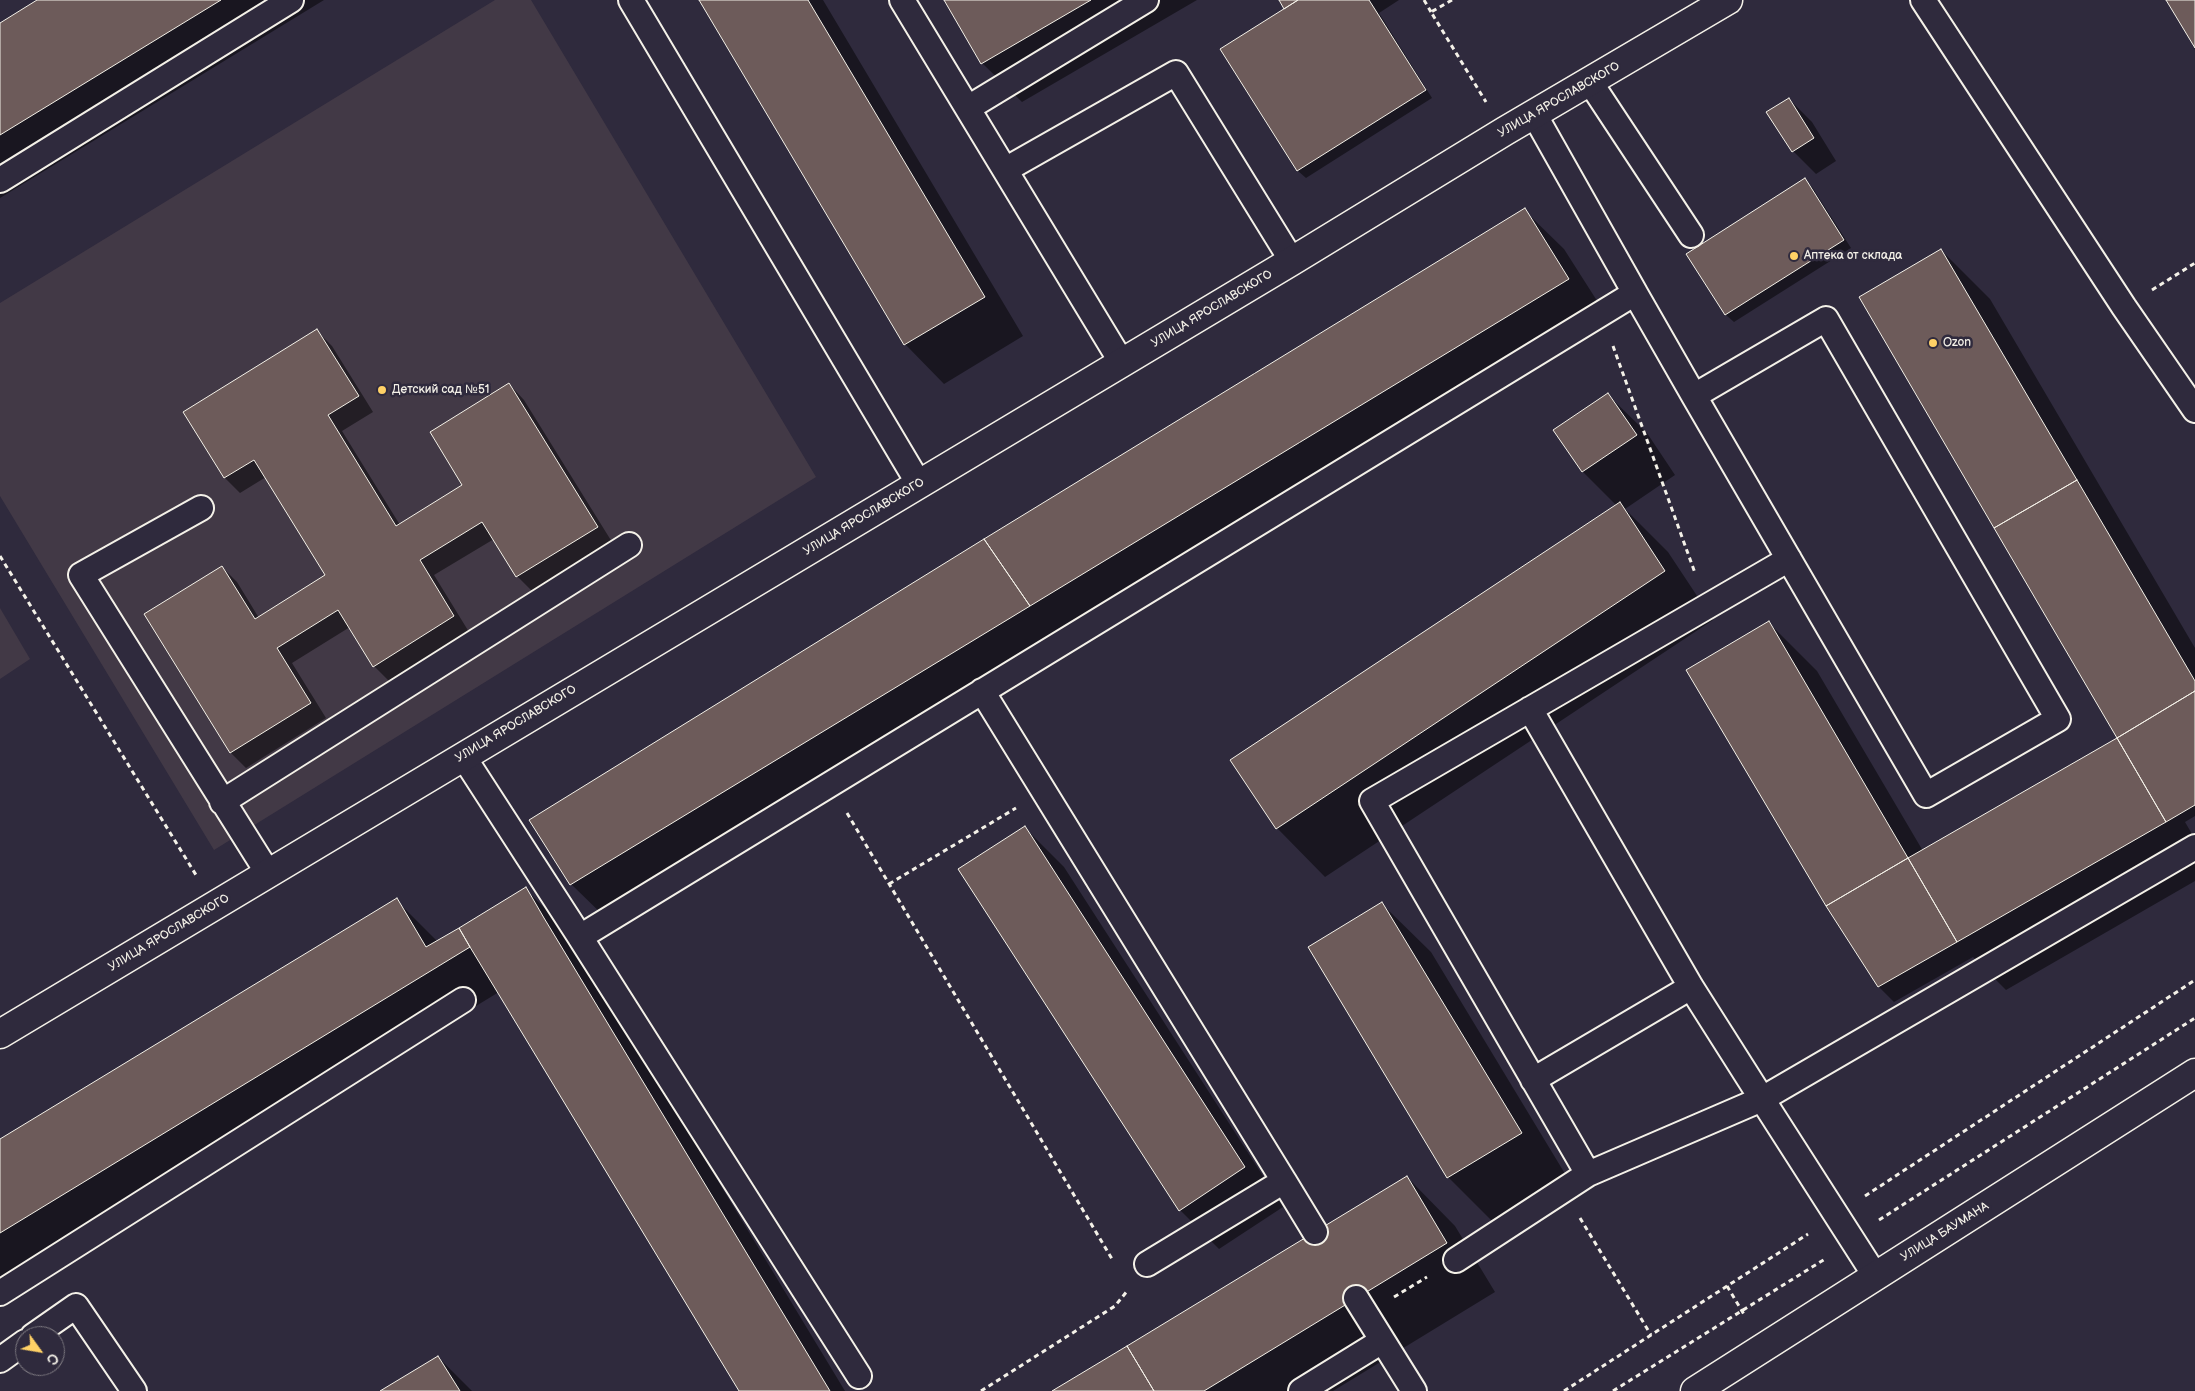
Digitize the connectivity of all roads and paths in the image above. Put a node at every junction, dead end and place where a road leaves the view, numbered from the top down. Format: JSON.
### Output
{"nodes":[{"id":1,"x":291,"y":0,"type":"edge"},
{"id":2,"x":631,"y":0,"type":"edge"},
{"id":3,"x":902,"y":0,"type":"edge"},
{"id":4,"x":1146,"y":0,"type":"edge"},
{"id":5,"x":1424,"y":0,"type":"edge"},
{"id":6,"x":1452,"y":0,"type":"edge"},
{"id":7,"x":1728,"y":0,"type":"edge"},
{"id":8,"x":1923,"y":0,"type":"edge"},
{"id":9,"x":1431,"y":12,"type":"junction"},
{"id":10,"x":1692,"y":12,"type":"edge"},
{"id":11,"x":1590,"y":82,"type":"junction"},
{"id":12,"x":968,"y":108,"type":"junction"},
{"id":13,"x":1534,"y":114,"type":"junction"},
{"id":14,"x":1504,"y":131,"type":"junction"},
{"id":15,"x":1005,"y":170,"type":"junction"},
{"id":16,"x":0,"y":180,"type":"edge"},
{"id":17,"x":1690,"y":235,"type":"dead end"},
{"id":18,"x":1292,"y":261,"type":"junction"},
{"id":19,"x":2195,"y":263,"type":"edge"},
{"id":20,"x":1635,"y":293,"type":"junction"},
{"id":21,"x":2124,"y":308,"type":"junction"},
{"id":22,"x":1601,"y":314,"type":"junction"},
{"id":23,"x":1122,"y":363,"type":"junction"},
{"id":24,"x":1694,"y":396,"type":"junction"},
{"id":25,"x":2195,"y":410,"type":"edge"},
{"id":26,"x":919,"y":484,"type":"junction"},
{"id":27,"x":201,"y":508,"type":"dead end"},
{"id":28,"x":629,"y":545,"type":"dead end"},
{"id":29,"x":0,"y":556,"type":"edge"},
{"id":30,"x":1789,"y":559,"type":"junction"},
{"id":31,"x":1707,"y":607,"type":"junction"},
{"id":32,"x":982,"y":691,"type":"junction"},
{"id":33,"x":1530,"y":710,"type":"junction"},
{"id":34,"x":463,"y":756,"type":"junction"},
{"id":35,"x":830,"y":784,"type":"junction"},
{"id":36,"x":1044,"y":791,"type":"junction"},
{"id":37,"x":222,"y":802,"type":"junction"},
{"id":38,"x":2195,"y":847,"type":"edge"},
{"id":39,"x":268,"y":873,"type":"junction"},
{"id":40,"x":889,"y":884,"type":"junction"},
{"id":41,"x":214,"y":905,"type":"junction"},
{"id":42,"x":580,"y":937,"type":"junction"},
{"id":43,"x":2195,"y":980,"type":"edge"},
{"id":44,"x":1691,"y":987,"type":"junction"},
{"id":45,"x":463,"y":1000,"type":"dead end"},
{"id":46,"x":2195,"y":1018,"type":"edge"},
{"id":47,"x":0,"y":1034,"type":"edge"},
{"id":48,"x":2195,"y":1074,"type":"edge"},
{"id":49,"x":1533,"y":1080,"type":"junction"},
{"id":50,"x":1762,"y":1099,"type":"junction"},
{"id":51,"x":1588,"y":1174,"type":"junction"},
{"id":52,"x":1284,"y":1181,"type":"junction"},
{"id":53,"x":1836,"y":1215,"type":"junction"},
{"id":54,"x":1315,"y":1232,"type":"dead end"},
{"id":55,"x":1456,"y":1260,"type":"joint"},
{"id":56,"x":1114,"y":1262,"type":"dead end"},
{"id":57,"x":1147,"y":1264,"type":"joint"},
{"id":58,"x":1876,"y":1277,"type":"junction"},
{"id":59,"x":0,"y":1293,"type":"edge"},
{"id":60,"x":1361,"y":1307,"type":"joint"},
{"id":61,"x":48,"y":1326,"type":"edge"},
{"id":62,"x":1382,"y":1341,"type":"junction"},
{"id":63,"x":15,"y":1349,"type":"edge"},
{"id":64,"x":0,"y":1360,"type":"edge"},
{"id":65,"x":859,"y":1376,"type":"dead end"},
{"id":66,"x":134,"y":1391,"type":"edge"},
{"id":67,"x":981,"y":1391,"type":"edge"},
{"id":68,"x":1301,"y":1391,"type":"edge"},
{"id":69,"x":1414,"y":1391,"type":"edge"},
{"id":70,"x":1564,"y":1391,"type":"edge"},
{"id":71,"x":1613,"y":1391,"type":"edge"},
{"id":72,"x":1695,"y":1391,"type":"edge"}],
"edges":[{"from":1,"to":16,"type":"lane"},
{"from":2,"to":26,"type":"lane"},
{"from":3,"to":12,"type":"lane"},
{"from":4,"to":12,"type":"lane"},
{"from":5,"to":9,"type":"path"},
{"from":6,"to":9,"type":"path"},
{"from":7,"to":10,"type":"street","name":"УЛИЦА ЯРОСЛАВСКОГО"},
{"from":8,"to":21,"type":"lane"},
{"from":9,"to":14,"type":"path"},
{"from":10,"to":11,"type":"street","name":"УЛИЦА ЯРОСЛАВСКОГО"},
{"from":11,"to":13,"type":"street","name":"УЛИЦА ЯРОСЛАВСКОГО"},
{"from":11,"to":17,"type":"lane"},
{"from":12,"to":15,"type":"lane"},
{"from":13,"to":14,"type":"street","name":"УЛИЦА ЯРОСЛАВСКОГО"},
{"from":13,"to":20,"type":"lane"},
{"from":14,"to":18,"type":"street","name":"УЛИЦА ЯРОСЛАВСКОГО"},
{"from":15,"to":18,"type":"lane"},
{"from":15,"to":23,"type":"lane"},
{"from":18,"to":23,"type":"street","name":"УЛИЦА ЯРОСЛАВСКОГО"},
{"from":19,"to":21,"type":"path"},
{"from":20,"to":22,"type":"lane"},
{"from":20,"to":24,"type":"lane"},
{"from":21,"to":25,"type":"lane"},
{"from":22,"to":31,"type":"path"},
{"from":22,"to":32,"type":"lane"},
{"from":23,"to":26,"type":"street","name":"УЛИЦА ЯРОСЛАВСКОГО"},
{"from":24,"to":30,"type":"lane"},
{"from":24,"to":30,"type":"lane"},
{"from":26,"to":34,"type":"street","name":"УЛИЦА ЯРОСЛАВСКОГО"},
{"from":27,"to":37,"type":"lane"},
{"from":28,"to":37,"type":"lane"},
{"from":29,"to":41,"type":"path"},
{"from":30,"to":31,"type":"lane"},
{"from":31,"to":33,"type":"lane"},
{"from":32,"to":35,"type":"lane"},
{"from":32,"to":36,"type":"lane"},
{"from":33,"to":44,"type":"lane"},
{"from":33,"to":49,"type":"lane"},
{"from":34,"to":39,"type":"street","name":"УЛИЦА ЯРОСЛАВСКОГО"},
{"from":34,"to":42,"type":"lane"},
{"from":35,"to":40,"type":"path"},
{"from":35,"to":42,"type":"lane"},
{"from":36,"to":40,"type":"path"},
{"from":36,"to":52,"type":"lane"},
{"from":37,"to":39,"type":"lane"},
{"from":38,"to":50,"type":"lane"},
{"from":39,"to":41,"type":"street","name":"УЛИЦА ЯРОСЛАВСКОГО"},
{"from":40,"to":56,"type":"path"},
{"from":41,"to":47,"type":"street","name":"УЛИЦА ЯРОСЛАВСКОГО"},
{"from":42,"to":65,"type":"lane"},
{"from":43,"to":53,"type":"path"},
{"from":44,"to":49,"type":"lane"},
{"from":44,"to":50,"type":"lane"},
{"from":45,"to":59,"type":"lane"},
{"from":46,"to":53,"type":"path"},
{"from":48,"to":58,"type":"street","name":"УЛИЦА БАУМАНА"},
{"from":49,"to":51,"type":"lane"},
{"from":50,"to":51,"type":"lane"},
{"from":50,"to":53,"type":"lane"},
{"from":51,"to":55,"type":"lane"},
{"from":52,"to":54,"type":"lane"},
{"from":52,"to":57,"type":"lane"},
{"from":53,"to":58,"type":"lane"},
{"from":53,"to":70,"type":"path"},
{"from":53,"to":71,"type":"path"},
{"from":55,"to":60,"type":"path"},
{"from":57,"to":67,"type":"path"},
{"from":58,"to":72,"type":"street","name":"УЛИЦА БАУМАНА"},
{"from":60,"to":62,"type":"lane"},
{"from":61,"to":66,"type":"lane"},
{"from":62,"to":68,"type":"lane"},
{"from":62,"to":69,"type":"lane"},
{"from":63,"to":64,"type":"lane"}]}
